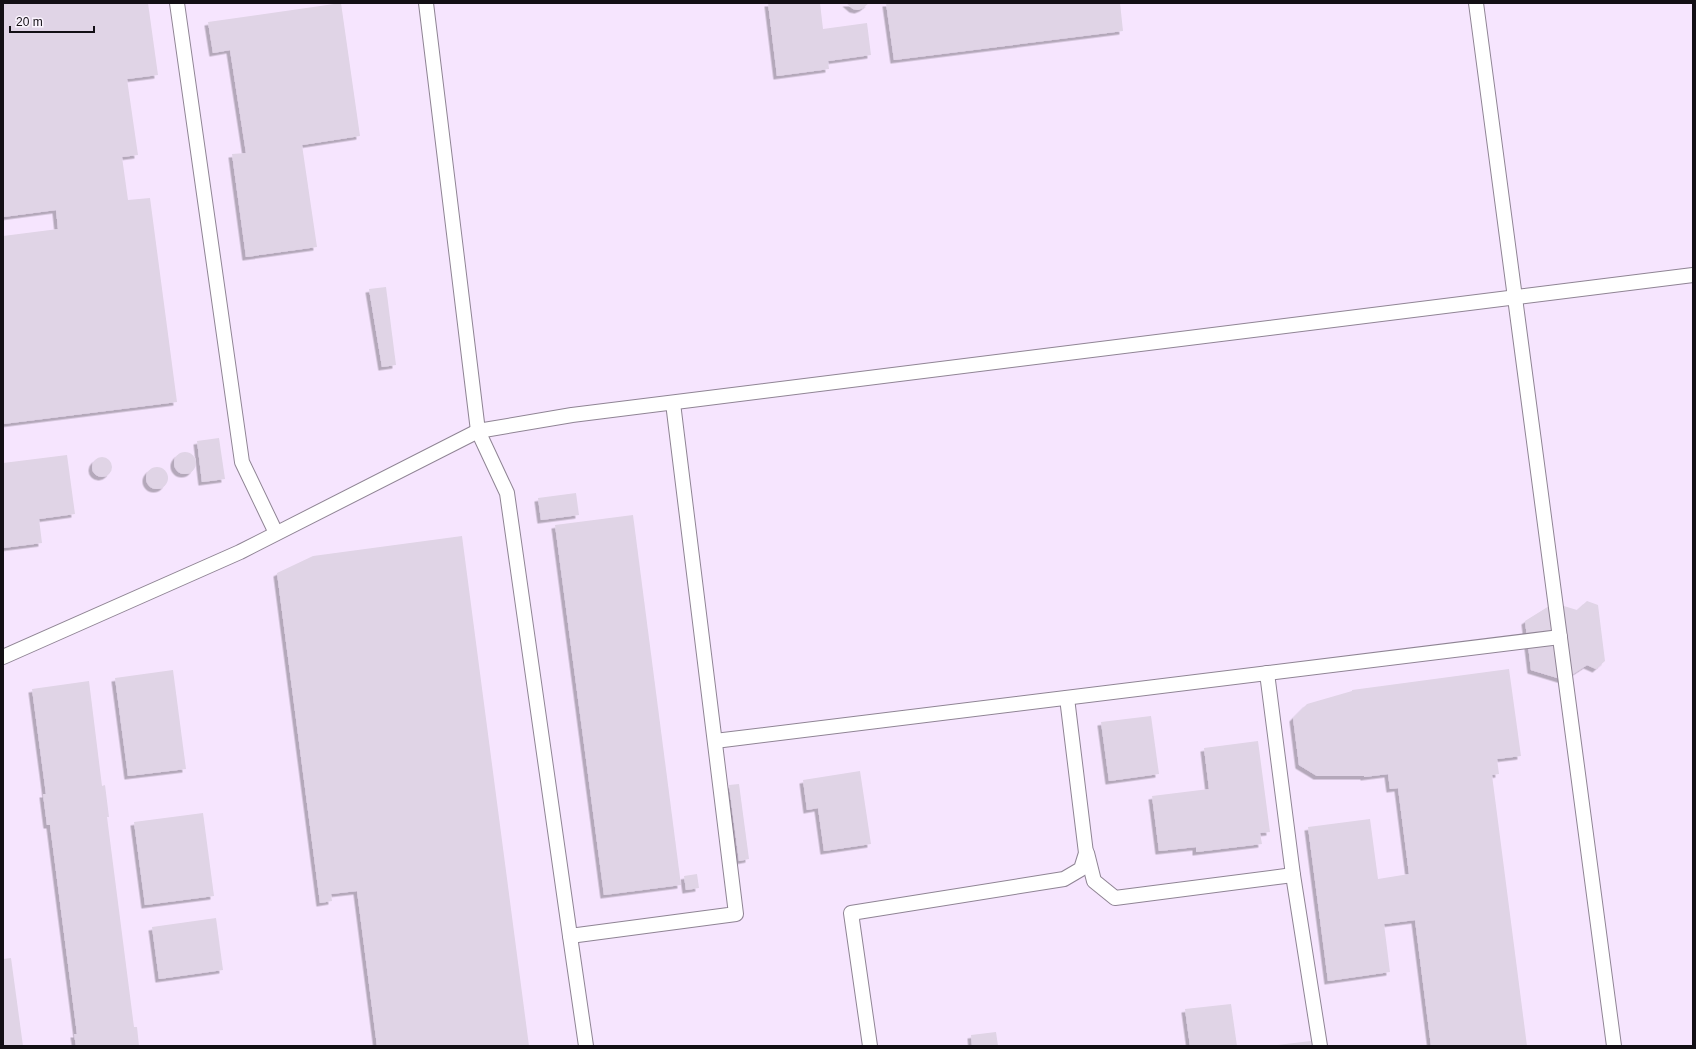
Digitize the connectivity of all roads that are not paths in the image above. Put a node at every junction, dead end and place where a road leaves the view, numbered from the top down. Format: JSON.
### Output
{"nodes":[{"id":1,"x":177,"y":3,"type":"edge"},
{"id":2,"x":426,"y":3,"type":"edge"},
{"id":3,"x":1476,"y":3,"type":"edge"},
{"id":4,"x":1693,"y":275,"type":"edge"},
{"id":5,"x":1515,"y":297,"type":"junction"},
{"id":6,"x":673,"y":403,"type":"junction"},
{"id":7,"x":478,"y":430,"type":"junction"},
{"id":8,"x":276,"y":533,"type":"junction"},
{"id":9,"x":1560,"y":637,"type":"junction"},
{"id":10,"x":3,"y":657,"type":"edge"},
{"id":11,"x":1267,"y":673,"type":"junction"},
{"id":12,"x":1067,"y":698,"type":"junction"},
{"id":13,"x":715,"y":741,"type":"junction"},
{"id":14,"x":1086,"y":853,"type":"junction"},
{"id":15,"x":1293,"y":875,"type":"junction"},
{"id":16,"x":1064,"y":879,"type":"junction"},
{"id":17,"x":1094,"y":881,"type":"junction"},
{"id":18,"x":570,"y":936,"type":"junction"},
{"id":19,"x":586,"y":1046,"type":"edge"},
{"id":20,"x":870,"y":1046,"type":"edge"},
{"id":21,"x":1320,"y":1046,"type":"edge"},
{"id":22,"x":1614,"y":1046,"type":"edge"}],
"edges":[{"from":1,"to":8,"type":"lane"},
{"from":2,"to":7,"type":"lane"},
{"from":3,"to":5,"type":"lane"},
{"from":4,"to":5,"type":"lane"},
{"from":5,"to":6,"type":"lane"},
{"from":5,"to":9,"type":"lane"},
{"from":6,"to":7,"type":"lane"},
{"from":6,"to":13,"type":"lane"},
{"from":7,"to":8,"type":"lane"},
{"from":7,"to":18,"type":"lane"},
{"from":8,"to":10,"type":"lane"},
{"from":9,"to":11,"type":"lane"},
{"from":9,"to":22,"type":"lane"},
{"from":11,"to":12,"type":"lane"},
{"from":11,"to":15,"type":"lane"},
{"from":12,"to":13,"type":"lane"},
{"from":12,"to":14,"type":"lane"},
{"from":13,"to":18,"type":"lane"},
{"from":14,"to":16,"type":"lane"},
{"from":14,"to":17,"type":"lane"},
{"from":15,"to":17,"type":"lane"},
{"from":15,"to":21,"type":"lane"},
{"from":16,"to":17,"type":"lane"},
{"from":16,"to":20,"type":"lane"},
{"from":18,"to":19,"type":"lane"}]}
